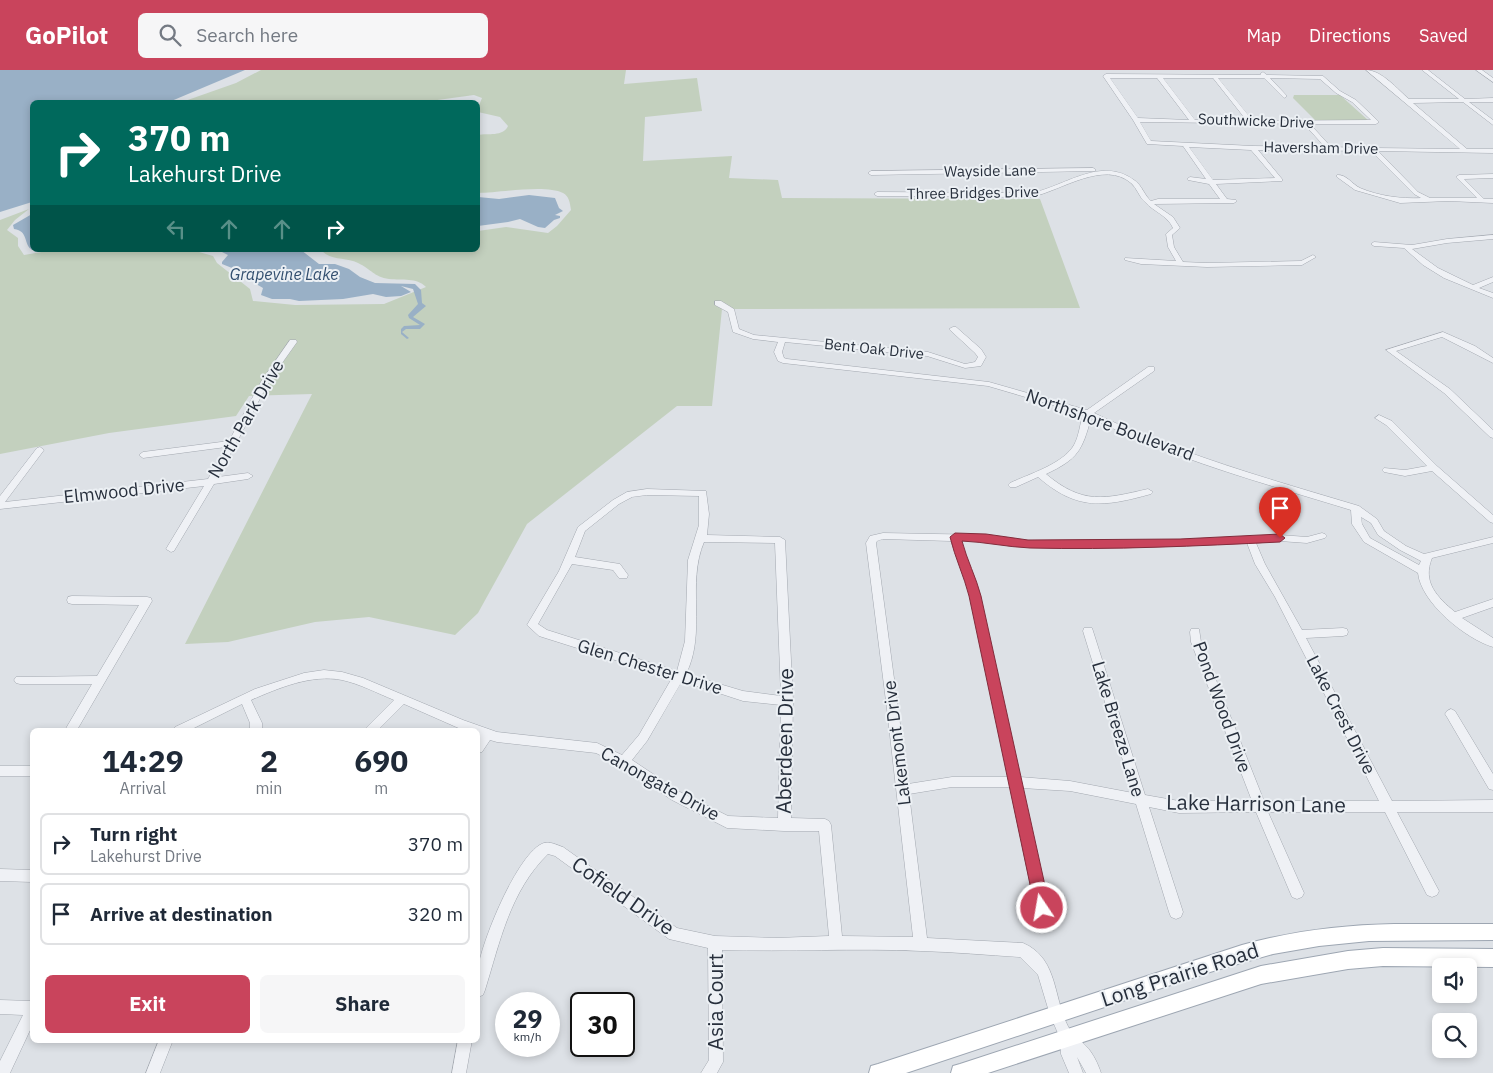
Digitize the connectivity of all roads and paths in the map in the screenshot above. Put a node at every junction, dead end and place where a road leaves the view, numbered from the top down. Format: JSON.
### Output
{"nodes":[{"id":1,"x":1259,"y":70,"type":"edge"},
{"id":2,"x":1369,"y":70,"type":"edge"},
{"id":3,"x":1425,"y":70,"type":"edge"},
{"id":4,"x":1479,"y":70,"type":"edge"},
{"id":5,"x":1158,"y":75,"type":"junction"},
{"id":6,"x":1214,"y":76,"type":"junction"},
{"id":7,"x":1265,"y":76,"type":"junction"},
{"id":8,"x":1493,"y":80,"type":"edge"},
{"id":9,"x":1284,"y":96,"type":"dead end"},
{"id":10,"x":1493,"y":100,"type":"edge"},
{"id":11,"x":1408,"y":101,"type":"junction"},
{"id":12,"x":1466,"y":102,"type":"junction"},
{"id":13,"x":1136,"y":120,"type":"junction"},
{"id":14,"x":1192,"y":120,"type":"junction"},
{"id":15,"x":1251,"y":123,"type":"junction"},
{"id":16,"x":1306,"y":123,"type":"junction"},
{"id":17,"x":1493,"y":123,"type":"edge"},
{"id":18,"x":1184,"y":144,"type":"junction"},
{"id":19,"x":1253,"y":148,"type":"junction"},
{"id":20,"x":1329,"y":148,"type":"junction"},
{"id":21,"x":1371,"y":148,"type":"junction"},
{"id":22,"x":1466,"y":151,"type":"junction"},
{"id":23,"x":1493,"y":151,"type":"edge"},
{"id":24,"x":1110,"y":169,"type":"dead end"},
{"id":25,"x":871,"y":173,"type":"dead end"},
{"id":26,"x":1339,"y":176,"type":"dead end"},
{"id":27,"x":1493,"y":176,"type":"edge"},
{"id":28,"x":1190,"y":179,"type":"dead end"},
{"id":29,"x":1211,"y":182,"type":"junction"},
{"id":30,"x":877,"y":194,"type":"dead end"},
{"id":31,"x":1234,"y":200,"type":"dead end"},
{"id":32,"x":1429,"y":200,"type":"junction"},
{"id":33,"x":1482,"y":200,"type":"junction"},
{"id":34,"x":1225,"y":201,"type":"junction"},
{"id":35,"x":1493,"y":201,"type":"edge"},
{"id":36,"x":1150,"y":203,"type":"junction"},
{"id":37,"x":1493,"y":238,"type":"edge"},
{"id":38,"x":1374,"y":244,"type":"dead end"},
{"id":39,"x":1406,"y":247,"type":"junction"},
{"id":40,"x":1313,"y":257,"type":"dead end"},
{"id":41,"x":1127,"y":259,"type":"dead end"},
{"id":42,"x":1181,"y":264,"type":"junction"},
{"id":43,"x":1493,"y":279,"type":"edge"},
{"id":44,"x":1473,"y":288,"type":"junction"},
{"id":45,"x":1493,"y":296,"type":"edge"},
{"id":46,"x":718,"y":304,"type":"dead end"},
{"id":47,"x":953,"y":329,"type":"dead end"},
{"id":48,"x":782,"y":341,"type":"junction"},
{"id":49,"x":294,"y":342,"type":"dead end"},
{"id":50,"x":1493,"y":362,"type":"edge"},
{"id":51,"x":1151,"y":369,"type":"dead end"},
{"id":52,"x":1088,"y":413,"type":"junction"},
{"id":53,"x":1380,"y":418,"type":"dead end"},
{"id":54,"x":1493,"y":435,"type":"edge"},
{"id":55,"x":233,"y":443,"type":"junction"},
{"id":56,"x":40,"y":450,"type":"dead end"},
{"id":57,"x":143,"y":455,"type":"dead end"},
{"id":58,"x":1434,"y":468,"type":"junction"},
{"id":59,"x":1388,"y":470,"type":"dead end"},
{"id":60,"x":1039,"y":473,"type":"junction"},
{"id":61,"x":248,"y":476,"type":"dead end"},
{"id":62,"x":211,"y":481,"type":"junction"},
{"id":63,"x":1013,"y":485,"type":"dead end"},
{"id":64,"x":1148,"y":492,"type":"dead end"},
{"id":65,"x":0,"y":504,"type":"edge"},
{"id":66,"x":1356,"y":508,"type":"junction"},
{"id":67,"x":1493,"y":520,"type":"edge"},
{"id":68,"x":1322,"y":536,"type":"dead end"},
{"id":69,"x":955,"y":537,"type":"junction"},
{"id":70,"x":701,"y":538,"type":"junction"},
{"id":71,"x":1250,"y":539,"type":"junction"},
{"id":72,"x":1390,"y":539,"type":"junction"},
{"id":73,"x":1493,"y":540,"type":"edge"},
{"id":74,"x":1375,"y":545,"type":"junction"},
{"id":75,"x":171,"y":550,"type":"dead end"},
{"id":76,"x":1426,"y":559,"type":"junction"},
{"id":77,"x":569,"y":560,"type":"junction"},
{"id":78,"x":1422,"y":571,"type":"junction"},
{"id":79,"x":623,"y":575,"type":"dead end"},
{"id":80,"x":72,"y":600,"type":"dead end"},
{"id":81,"x":1493,"y":603,"type":"edge"},
{"id":82,"x":1454,"y":617,"type":"junction"},
{"id":83,"x":1088,"y":631,"type":"dead end"},
{"id":84,"x":1195,"y":632,"type":"dead end"},
{"id":85,"x":1344,"y":632,"type":"dead end"},
{"id":86,"x":1299,"y":634,"type":"junction"},
{"id":87,"x":1493,"y":643,"type":"edge"},
{"id":88,"x":679,"y":675,"type":"junction"},
{"id":89,"x":20,"y":680,"type":"dead end"},
{"id":90,"x":100,"y":680,"type":"junction"},
{"id":91,"x":245,"y":699,"type":"junction"},
{"id":92,"x":402,"y":699,"type":"junction"},
{"id":93,"x":787,"y":701,"type":"junction"},
{"id":94,"x":1451,"y":714,"type":"dead end"},
{"id":95,"x":72,"y":728,"type":"edge"},
{"id":96,"x":183,"y":728,"type":"edge"},
{"id":97,"x":256,"y":728,"type":"edge"},
{"id":98,"x":372,"y":728,"type":"edge"},
{"id":99,"x":471,"y":728,"type":"edge"},
{"id":100,"x":480,"y":732,"type":"edge"},
{"id":101,"x":624,"y":761,"type":"junction"},
{"id":102,"x":0,"y":771,"type":"edge"},
{"id":103,"x":30,"y":771,"type":"edge"},
{"id":104,"x":1015,"y":782,"type":"junction"},
{"id":105,"x":1493,"y":785,"type":"edge"},
{"id":106,"x":902,"y":790,"type":"junction"},
{"id":107,"x":1140,"y":800,"type":"junction"},
{"id":108,"x":1388,"y":806,"type":"junction"},
{"id":109,"x":1493,"y":806,"type":"edge"},
{"id":110,"x":1260,"y":807,"type":"junction"},
{"id":111,"x":784,"y":825,"type":"junction"},
{"id":112,"x":0,"y":875,"type":"edge"},
{"id":113,"x":30,"y":876,"type":"edge"},
{"id":114,"x":1432,"y":891,"type":"dead end"},
{"id":115,"x":1297,"y":893,"type":"dead end"},
{"id":116,"x":1042,"y":908,"type":"dead end"},
{"id":117,"x":1176,"y":912,"type":"dead end"},
{"id":118,"x":1493,"y":932,"type":"edge"},
{"id":119,"x":716,"y":943,"type":"junction"},
{"id":120,"x":836,"y":943,"type":"junction"},
{"id":121,"x":921,"y":944,"type":"junction"},
{"id":122,"x":1493,"y":958,"type":"edge"},
{"id":123,"x":480,"y":984,"type":"edge"},
{"id":124,"x":0,"y":1007,"type":"edge"},
{"id":125,"x":30,"y":1008,"type":"edge"},
{"id":126,"x":1057,"y":1015,"type":"junction"},
{"id":127,"x":30,"y":1016,"type":"edge"},
{"id":128,"x":1068,"y":1038,"type":"junction"},
{"id":129,"x":165,"y":1043,"type":"edge"},
{"id":130,"x":465,"y":1043,"type":"edge"},
{"id":131,"x":712,"y":1068,"type":"edge"},
{"id":132,"x":2,"y":1073,"type":"edge"},
{"id":133,"x":153,"y":1073,"type":"edge"},
{"id":134,"x":459,"y":1073,"type":"edge"},
{"id":135,"x":878,"y":1073,"type":"edge"},
{"id":136,"x":960,"y":1073,"type":"edge"},
{"id":137,"x":1076,"y":1073,"type":"edge"},
{"id":138,"x":1094,"y":1073,"type":"edge"}],
"edges":[{"from":1,"to":7,"type":"street"},
{"from":2,"to":11,"type":"street"},
{"from":3,"to":12,"type":"street"},
{"from":4,"to":8,"type":"street"},
{"from":5,"to":6,"type":"street"},
{"from":5,"to":13,"type":"street"},
{"from":5,"to":14,"type":"street"},
{"from":6,"to":7,"type":"street"},
{"from":6,"to":15,"type":"street"},
{"from":7,"to":9,"type":"street"},
{"from":7,"to":16,"type":"street","name":"Southwicke Drive"},
{"from":10,"to":12,"type":"street"},
{"from":11,"to":12,"type":"street"},
{"from":11,"to":22,"type":"street"},
{"from":12,"to":17,"type":"street"},
{"from":13,"to":14,"type":"street","name":"Southwicke Drive"},
{"from":13,"to":18,"type":"street","name":"Haversham Drive"},
{"from":14,"to":15,"type":"street","name":"Southwicke Drive"},
{"from":15,"to":16,"type":"street","name":"Southwicke Drive"},
{"from":16,"to":20,"type":"street"},
{"from":18,"to":19,"type":"street","name":"Haversham Drive"},
{"from":18,"to":29,"type":"street"},
{"from":19,"to":20,"type":"street","name":"Haversham Drive"},
{"from":19,"to":29,"type":"street"},
{"from":20,"to":21,"type":"street","name":"Haversham Drive"},
{"from":21,"to":22,"type":"street","name":"Haversham Drive"},
{"from":21,"to":32,"type":"street"},
{"from":22,"to":23,"type":"street","name":"Haversham Drive"},
{"from":24,"to":25,"type":"street","name":"Wayside Lane"},
{"from":26,"to":32,"type":"street"},
{"from":27,"to":33,"type":"street"},
{"from":28,"to":29,"type":"street"},
{"from":29,"to":34,"type":"street"},
{"from":30,"to":36,"type":"street","name":"Three Bridges Drive"},
{"from":31,"to":34,"type":"street"},
{"from":32,"to":33,"type":"street"},
{"from":33,"to":35,"type":"street"},
{"from":34,"to":36,"type":"street"},
{"from":36,"to":42,"type":"street","name":"Three Bridges Drive"},
{"from":37,"to":39,"type":"street"},
{"from":38,"to":39,"type":"street"},
{"from":39,"to":44,"type":"street"},
{"from":40,"to":42,"type":"street"},
{"from":41,"to":42,"type":"street"},
{"from":43,"to":44,"type":"street"},
{"from":44,"to":45,"type":"street"},
{"from":46,"to":48,"type":"street"},
{"from":47,"to":48,"type":"street","name":"Bent Oak Drive"},
{"from":48,"to":52,"type":"street","name":"Northshore Boulevard"},
{"from":49,"to":55,"type":"street","name":"North Park Drive"},
{"from":50,"to":54,"type":"street"},
{"from":51,"to":52,"type":"street"},
{"from":52,"to":60,"type":"street"},
{"from":52,"to":66,"type":"street","name":"Northshore Boulevard"},
{"from":53,"to":58,"type":"street"},
{"from":55,"to":57,"type":"street"},
{"from":55,"to":62,"type":"street","name":"North Park Drive"},
{"from":56,"to":65,"type":"street"},
{"from":58,"to":59,"type":"street"},
{"from":58,"to":67,"type":"street"},
{"from":60,"to":63,"type":"street"},
{"from":60,"to":64,"type":"street"},
{"from":61,"to":62,"type":"street","name":"Elmwood Drive"},
{"from":62,"to":65,"type":"street","name":"Elmwood Drive"},
{"from":62,"to":75,"type":"street","name":"North Park Drive"},
{"from":66,"to":72,"type":"street","name":"Northshore Boulevard"},
{"from":66,"to":74,"type":"street"},
{"from":68,"to":71,"type":"street"},
{"from":69,"to":71,"type":"street"},
{"from":69,"to":104,"type":"street"},
{"from":69,"to":106,"type":"street","name":"Lakemont Drive"},
{"from":70,"to":77,"type":"street"},
{"from":70,"to":88,"type":"street"},
{"from":70,"to":93,"type":"street","name":"Aberdeen Drive"},
{"from":71,"to":86,"type":"street","name":"Lake Crest Drive"},
{"from":72,"to":74,"type":"street"},
{"from":72,"to":76,"type":"street","name":"Northshore Boulevard"},
{"from":73,"to":76,"type":"street"},
{"from":74,"to":78,"type":"street"},
{"from":76,"to":78,"type":"street"},
{"from":77,"to":79,"type":"street"},
{"from":77,"to":88,"type":"street","name":"Glen Chester Drive"},
{"from":78,"to":82,"type":"street"},
{"from":80,"to":90,"type":"street"},
{"from":81,"to":82,"type":"street"},
{"from":82,"to":87,"type":"street"},
{"from":83,"to":107,"type":"street","name":"Lake Breeze Lane"},
{"from":84,"to":110,"type":"street","name":"Pond Wood Drive"},
{"from":85,"to":86,"type":"street"},
{"from":86,"to":108,"type":"street","name":"Lake Crest Drive"},
{"from":88,"to":93,"type":"street","name":"Glen Chester Drive"},
{"from":88,"to":101,"type":"street"},
{"from":89,"to":90,"type":"street"},
{"from":90,"to":95,"type":"street"},
{"from":91,"to":92,"type":"street","name":"Canongate Drive"},
{"from":91,"to":96,"type":"street","name":"Canongate Drive"},
{"from":91,"to":97,"type":"street"},
{"from":92,"to":98,"type":"street"},
{"from":92,"to":99,"type":"street","name":"Canongate Drive"},
{"from":93,"to":111,"type":"street","name":"Aberdeen Drive"},
{"from":94,"to":105,"type":"street"},
{"from":100,"to":101,"type":"street","name":"Canongate Drive"},
{"from":101,"to":111,"type":"street","name":"Canongate Drive"},
{"from":102,"to":103,"type":"street"},
{"from":104,"to":106,"type":"street","name":"Lake Harrison Lane"},
{"from":104,"to":107,"type":"street","name":"Lake Harrison Lane"},
{"from":104,"to":116,"type":"street"},
{"from":106,"to":121,"type":"street","name":"Lakemont Drive"},
{"from":107,"to":110,"type":"street","name":"Lake Harrison Lane"},
{"from":107,"to":117,"type":"street","name":"Lake Breeze Lane"},
{"from":108,"to":109,"type":"street","name":"Lake Harrison Lane"},
{"from":108,"to":110,"type":"street","name":"Lake Harrison Lane"},
{"from":108,"to":114,"type":"street","name":"Lake Crest Drive"},
{"from":110,"to":115,"type":"street","name":"Pond Wood Drive"},
{"from":111,"to":120,"type":"street","name":"Aberdeen Drive"},
{"from":112,"to":113,"type":"street"},
{"from":118,"to":126,"type":"main road","name":"Long Prairie Road"},
{"from":119,"to":120,"type":"street","name":"Cofield Drive"},
{"from":119,"to":123,"type":"street","name":"Cofield Drive"},
{"from":119,"to":131,"type":"street","name":"Asia Court"},
{"from":120,"to":121,"type":"street"},
{"from":121,"to":126,"type":"street"},
{"from":122,"to":128,"type":"main road","name":"Long Prairie Road"},
{"from":124,"to":125,"type":"street"},
{"from":126,"to":128,"type":"street"},
{"from":126,"to":135,"type":"main road","name":"Long Prairie Road"},
{"from":127,"to":132,"type":"street"},
{"from":128,"to":136,"type":"main road","name":"Long Prairie Road"},
{"from":128,"to":137,"type":"street"},
{"from":128,"to":138,"type":"street"},
{"from":129,"to":133,"type":"street"},
{"from":130,"to":134,"type":"street"}]}
